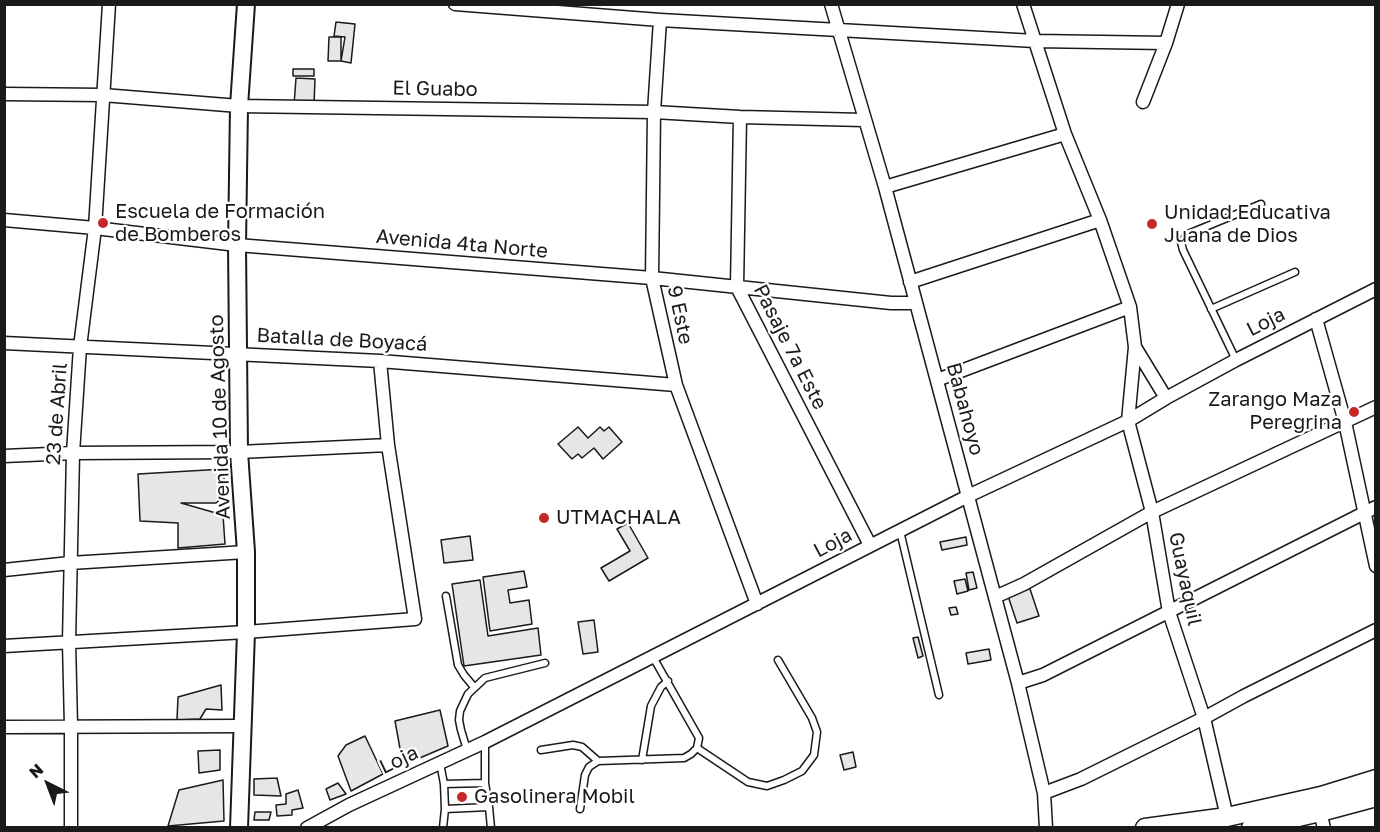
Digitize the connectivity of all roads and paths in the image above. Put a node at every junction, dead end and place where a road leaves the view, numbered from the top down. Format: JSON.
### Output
{"nodes":[{"id":1,"x":109,"y":4,"type":"edge"},
{"id":2,"x":246,"y":4,"type":"edge"},
{"id":3,"x":455,"y":4,"type":"edge"},
{"id":4,"x":831,"y":4,"type":"edge"},
{"id":5,"x":1023,"y":4,"type":"edge"},
{"id":6,"x":1178,"y":4,"type":"edge"},
{"id":7,"x":660,"y":20,"type":"junction"},
{"id":8,"x":837,"y":30,"type":"junction"},
{"id":9,"x":1035,"y":41,"type":"junction"},
{"id":10,"x":1166,"y":43,"type":"junction"},
{"id":11,"x":4,"y":94,"type":"edge"},
{"id":12,"x":103,"y":95,"type":"junction"},
{"id":13,"x":1143,"y":102,"type":"dead end"},
{"id":14,"x":239,"y":106,"type":"junction"},
{"id":15,"x":654,"y":112,"type":"junction"},
{"id":16,"x":740,"y":117,"type":"junction"},
{"id":17,"x":864,"y":120,"type":"junction"},
{"id":18,"x":1065,"y":134,"type":"junction"},
{"id":19,"x":885,"y":187,"type":"junction"},
{"id":20,"x":1261,"y":204,"type":"dead end"},
{"id":21,"x":4,"y":220,"type":"edge"},
{"id":22,"x":1100,"y":220,"type":"junction"},
{"id":23,"x":95,"y":228,"type":"junction"},
{"id":24,"x":237,"y":245,"type":"junction"},
{"id":25,"x":1295,"y":272,"type":"dead end"},
{"id":26,"x":652,"y":278,"type":"junction"},
{"id":27,"x":910,"y":282,"type":"junction"},
{"id":28,"x":737,"y":287,"type":"junction"},
{"id":29,"x":1376,"y":289,"type":"edge"},
{"id":30,"x":916,"y":303,"type":"junction"},
{"id":31,"x":1130,"y":307,"type":"junction"},
{"id":32,"x":1212,"y":309,"type":"junction"},
{"id":33,"x":1316,"y":319,"type":"junction"},
{"id":34,"x":4,"y":343,"type":"edge"},
{"id":35,"x":80,"y":347,"type":"junction"},
{"id":36,"x":1135,"y":347,"type":"junction"},
{"id":37,"x":238,"y":354,"type":"junction"},
{"id":38,"x":1236,"y":360,"type":"junction"},
{"id":39,"x":381,"y":361,"type":"junction"},
{"id":40,"x":937,"y":381,"type":"junction"},
{"id":41,"x":676,"y":385,"type":"junction"},
{"id":42,"x":1166,"y":398,"type":"junction"},
{"id":43,"x":1376,"y":407,"type":"edge"},
{"id":44,"x":1128,"y":421,"type":"junction"},
{"id":45,"x":1346,"y":422,"type":"junction"},
{"id":46,"x":388,"y":445,"type":"junction"},
{"id":47,"x":239,"y":452,"type":"junction"},
{"id":48,"x":73,"y":453,"type":"junction"},
{"id":49,"x":4,"y":456,"type":"edge"},
{"id":50,"x":968,"y":496,"type":"junction"},
{"id":51,"x":1370,"y":510,"type":"edge"},
{"id":52,"x":1152,"y":512,"type":"junction"},
{"id":53,"x":900,"y":531,"type":"junction"},
{"id":54,"x":870,"y":545,"type":"junction"},
{"id":55,"x":246,"y":552,"type":"junction"},
{"id":56,"x":70,"y":563,"type":"junction"},
{"id":57,"x":1376,"y":566,"type":"edge"},
{"id":58,"x":4,"y":570,"type":"edge"},
{"id":59,"x":446,"y":596,"type":"dead end"},
{"id":60,"x":995,"y":597,"type":"junction"},
{"id":61,"x":757,"y":604,"type":"junction"},
{"id":62,"x":1169,"y":612,"type":"junction"},
{"id":63,"x":1376,"y":630,"type":"edge"},
{"id":64,"x":246,"y":632,"type":"junction"},
{"id":65,"x":69,"y":642,"type":"junction"},
{"id":66,"x":4,"y":646,"type":"edge"},
{"id":67,"x":653,"y":657,"type":"junction"},
{"id":68,"x":778,"y":660,"type":"dead end"},
{"id":69,"x":545,"y":663,"type":"dead end"},
{"id":70,"x":668,"y":681,"type":"junction"},
{"id":71,"x":1018,"y":683,"type":"junction"},
{"id":72,"x":474,"y":687,"type":"junction"},
{"id":73,"x":939,"y":695,"type":"dead end"},
{"id":74,"x":1204,"y":718,"type":"junction"},
{"id":75,"x":71,"y":726,"type":"junction"},
{"id":76,"x":243,"y":726,"type":"junction"},
{"id":77,"x":4,"y":727,"type":"edge"},
{"id":78,"x":485,"y":742,"type":"junction"},
{"id":79,"x":697,"y":748,"type":"junction"},
{"id":80,"x":467,"y":750,"type":"junction"},
{"id":81,"x":541,"y":750,"type":"dead end"},
{"id":82,"x":642,"y":760,"type":"junction"},
{"id":83,"x":598,"y":761,"type":"junction"},
{"id":84,"x":440,"y":762,"type":"junction"},
{"id":85,"x":1376,"y":779,"type":"edge"},
{"id":86,"x":485,"y":783,"type":"junction"},
{"id":87,"x":444,"y":784,"type":"junction"},
{"id":88,"x":1044,"y":793,"type":"junction"},
{"id":89,"x":1376,"y":797,"type":"edge"},
{"id":90,"x":489,"y":807,"type":"junction"},
{"id":91,"x":445,"y":809,"type":"junction"},
{"id":92,"x":580,"y":809,"type":"dead end"},
{"id":93,"x":1227,"y":817,"type":"junction"},
{"id":94,"x":1322,"y":820,"type":"edge"},
{"id":95,"x":70,"y":828,"type":"edge"},
{"id":96,"x":239,"y":828,"type":"edge"},
{"id":97,"x":307,"y":828,"type":"edge"},
{"id":98,"x":443,"y":828,"type":"edge"},
{"id":99,"x":491,"y":828,"type":"edge"},
{"id":100,"x":1046,"y":828,"type":"edge"},
{"id":101,"x":1145,"y":828,"type":"edge"},
{"id":102,"x":1251,"y":828,"type":"edge"}],
"edges":[{"from":1,"to":12,"type":"street","name":"23 de Abril"},
{"from":2,"to":14,"type":"street","name":"Avenida 10 de Agosto"},
{"from":3,"to":7,"type":"street"},
{"from":4,"to":8,"type":"street","name":"Babahoyo"},
{"from":5,"to":9,"type":"street","name":"Guayaquil"},
{"from":6,"to":10,"type":"street"},
{"from":7,"to":8,"type":"street"},
{"from":7,"to":15,"type":"street","name":"9 Este"},
{"from":8,"to":9,"type":"street"},
{"from":8,"to":17,"type":"street","name":"Babahoyo"},
{"from":9,"to":10,"type":"street"},
{"from":9,"to":18,"type":"street","name":"Guayaquil"},
{"from":10,"to":13,"type":"street"},
{"from":11,"to":12,"type":"street","name":"El Guabo"},
{"from":12,"to":14,"type":"street","name":"El Guabo"},
{"from":12,"to":23,"type":"street","name":"23 de Abril"},
{"from":14,"to":15,"type":"street","name":"El Guabo"},
{"from":14,"to":24,"type":"street","name":"Avenida 10 de Agosto"},
{"from":15,"to":16,"type":"street","name":"El Guabo"},
{"from":15,"to":26,"type":"street","name":"9 Este"},
{"from":16,"to":17,"type":"street","name":"El Guabo"},
{"from":16,"to":28,"type":"street","name":"Pasaje 7a Este"},
{"from":17,"to":19,"type":"street","name":"Babahoyo"},
{"from":18,"to":19,"type":"street"},
{"from":18,"to":22,"type":"street","name":"Guayaquil"},
{"from":19,"to":27,"type":"street","name":"Babahoyo"},
{"from":20,"to":32,"type":"lane"},
{"from":21,"to":23,"type":"street","name":"Avenida 4ta Norte"},
{"from":22,"to":27,"type":"street"},
{"from":22,"to":31,"type":"street","name":"Guayaquil"},
{"from":23,"to":24,"type":"street","name":"Avenida 4ta Norte"},
{"from":23,"to":35,"type":"street","name":"23 de Abril"},
{"from":24,"to":26,"type":"street","name":"Avenida 4ta Norte"},
{"from":24,"to":37,"type":"street","name":"Avenida 10 de Agosto"},
{"from":25,"to":32,"type":"lane"},
{"from":26,"to":28,"type":"street","name":"Avenida 4ta Norte"},
{"from":26,"to":41,"type":"street","name":"9 Este"},
{"from":27,"to":30,"type":"street","name":"Babahoyo"},
{"from":28,"to":30,"type":"street","name":"Avenida 4ta Norte"},
{"from":28,"to":54,"type":"street","name":"Pasaje 7a Este"},
{"from":29,"to":33,"type":"street","name":"Loja"},
{"from":30,"to":40,"type":"street","name":"Babahoyo"},
{"from":31,"to":36,"type":"street","name":"Guayaquil"},
{"from":31,"to":40,"type":"street"},
{"from":32,"to":38,"type":"lane"},
{"from":33,"to":38,"type":"street","name":"Loja"},
{"from":33,"to":45,"type":"street"},
{"from":34,"to":35,"type":"street","name":"Batalla de Boyacá"},
{"from":35,"to":37,"type":"street","name":"Batalla de Boyacá"},
{"from":35,"to":48,"type":"street","name":"23 de Abril"},
{"from":36,"to":42,"type":"street","name":"Guayaquil"},
{"from":36,"to":44,"type":"street","name":"Guayaquil"},
{"from":37,"to":39,"type":"street","name":"Batalla de Boyacá"},
{"from":37,"to":47,"type":"street","name":"Avenida 10 de Agosto"},
{"from":38,"to":42,"type":"street","name":"Loja"},
{"from":39,"to":41,"type":"street","name":"Batalla de Boyacá"},
{"from":39,"to":46,"type":"street"},
{"from":40,"to":50,"type":"street","name":"Babahoyo"},
{"from":41,"to":61,"type":"street","name":"9 Este"},
{"from":42,"to":44,"type":"street","name":"Loja"},
{"from":43,"to":45,"type":"street"},
{"from":44,"to":50,"type":"street","name":"Loja"},
{"from":44,"to":52,"type":"street","name":"Guayaquil"},
{"from":45,"to":51,"type":"street"},
{"from":45,"to":52,"type":"street"},
{"from":46,"to":47,"type":"street"},
{"from":46,"to":64,"type":"street"},
{"from":47,"to":48,"type":"street"},
{"from":47,"to":55,"type":"street","name":"Avenida 10 de Agosto"},
{"from":48,"to":49,"type":"street"},
{"from":48,"to":56,"type":"street","name":"23 de Abril"},
{"from":50,"to":53,"type":"street","name":"Loja"},
{"from":50,"to":60,"type":"street","name":"Babahoyo"},
{"from":51,"to":57,"type":"street"},
{"from":51,"to":62,"type":"street"},
{"from":52,"to":60,"type":"street"},
{"from":52,"to":62,"type":"street","name":"Guayaquil"},
{"from":53,"to":54,"type":"street","name":"Loja"},
{"from":53,"to":73,"type":"lane"},
{"from":54,"to":61,"type":"street","name":"Loja"},
{"from":55,"to":56,"type":"street"},
{"from":55,"to":64,"type":"street","name":"Avenida 10 de Agosto"},
{"from":56,"to":58,"type":"street"},
{"from":56,"to":65,"type":"street","name":"23 de Abril"},
{"from":59,"to":72,"type":"lane"},
{"from":60,"to":71,"type":"street","name":"Babahoyo"},
{"from":61,"to":67,"type":"street","name":"Loja"},
{"from":62,"to":71,"type":"street"},
{"from":62,"to":74,"type":"street","name":"Guayaquil"},
{"from":63,"to":74,"type":"street"},
{"from":64,"to":65,"type":"street"},
{"from":64,"to":76,"type":"street","name":"Avenida 10 de Agosto"},
{"from":65,"to":66,"type":"street"},
{"from":65,"to":75,"type":"street","name":"23 de Abril"},
{"from":67,"to":70,"type":"lane"},
{"from":67,"to":78,"type":"street","name":"Loja"},
{"from":68,"to":79,"type":"lane"},
{"from":69,"to":72,"type":"lane"},
{"from":70,"to":79,"type":"lane"},
{"from":70,"to":82,"type":"lane"},
{"from":71,"to":88,"type":"street","name":"Babahoyo"},
{"from":72,"to":80,"type":"lane"},
{"from":74,"to":88,"type":"street"},
{"from":74,"to":93,"type":"street","name":"Guayaquil"},
{"from":75,"to":76,"type":"street"},
{"from":75,"to":77,"type":"street"},
{"from":75,"to":95,"type":"street","name":"23 de Abril"},
{"from":76,"to":96,"type":"street","name":"Avenida 10 de Agosto"},
{"from":78,"to":80,"type":"street","name":"Loja"},
{"from":78,"to":86,"type":"lane"},
{"from":79,"to":82,"type":"lane"},
{"from":80,"to":84,"type":"street","name":"Loja"},
{"from":81,"to":83,"type":"lane"},
{"from":82,"to":83,"type":"lane"},
{"from":83,"to":92,"type":"lane"},
{"from":84,"to":87,"type":"lane"},
{"from":84,"to":97,"type":"street","name":"Loja"},
{"from":85,"to":93,"type":"main road"},
{"from":86,"to":87,"type":"lane"},
{"from":86,"to":90,"type":"lane"},
{"from":87,"to":91,"type":"lane"},
{"from":88,"to":100,"type":"street","name":"Babahoyo"},
{"from":89,"to":94,"type":"main road"},
{"from":90,"to":91,"type":"lane"},
{"from":90,"to":99,"type":"lane"},
{"from":91,"to":98,"type":"lane"},
{"from":93,"to":101,"type":"main road"},
{"from":94,"to":102,"type":"main road"}]}
